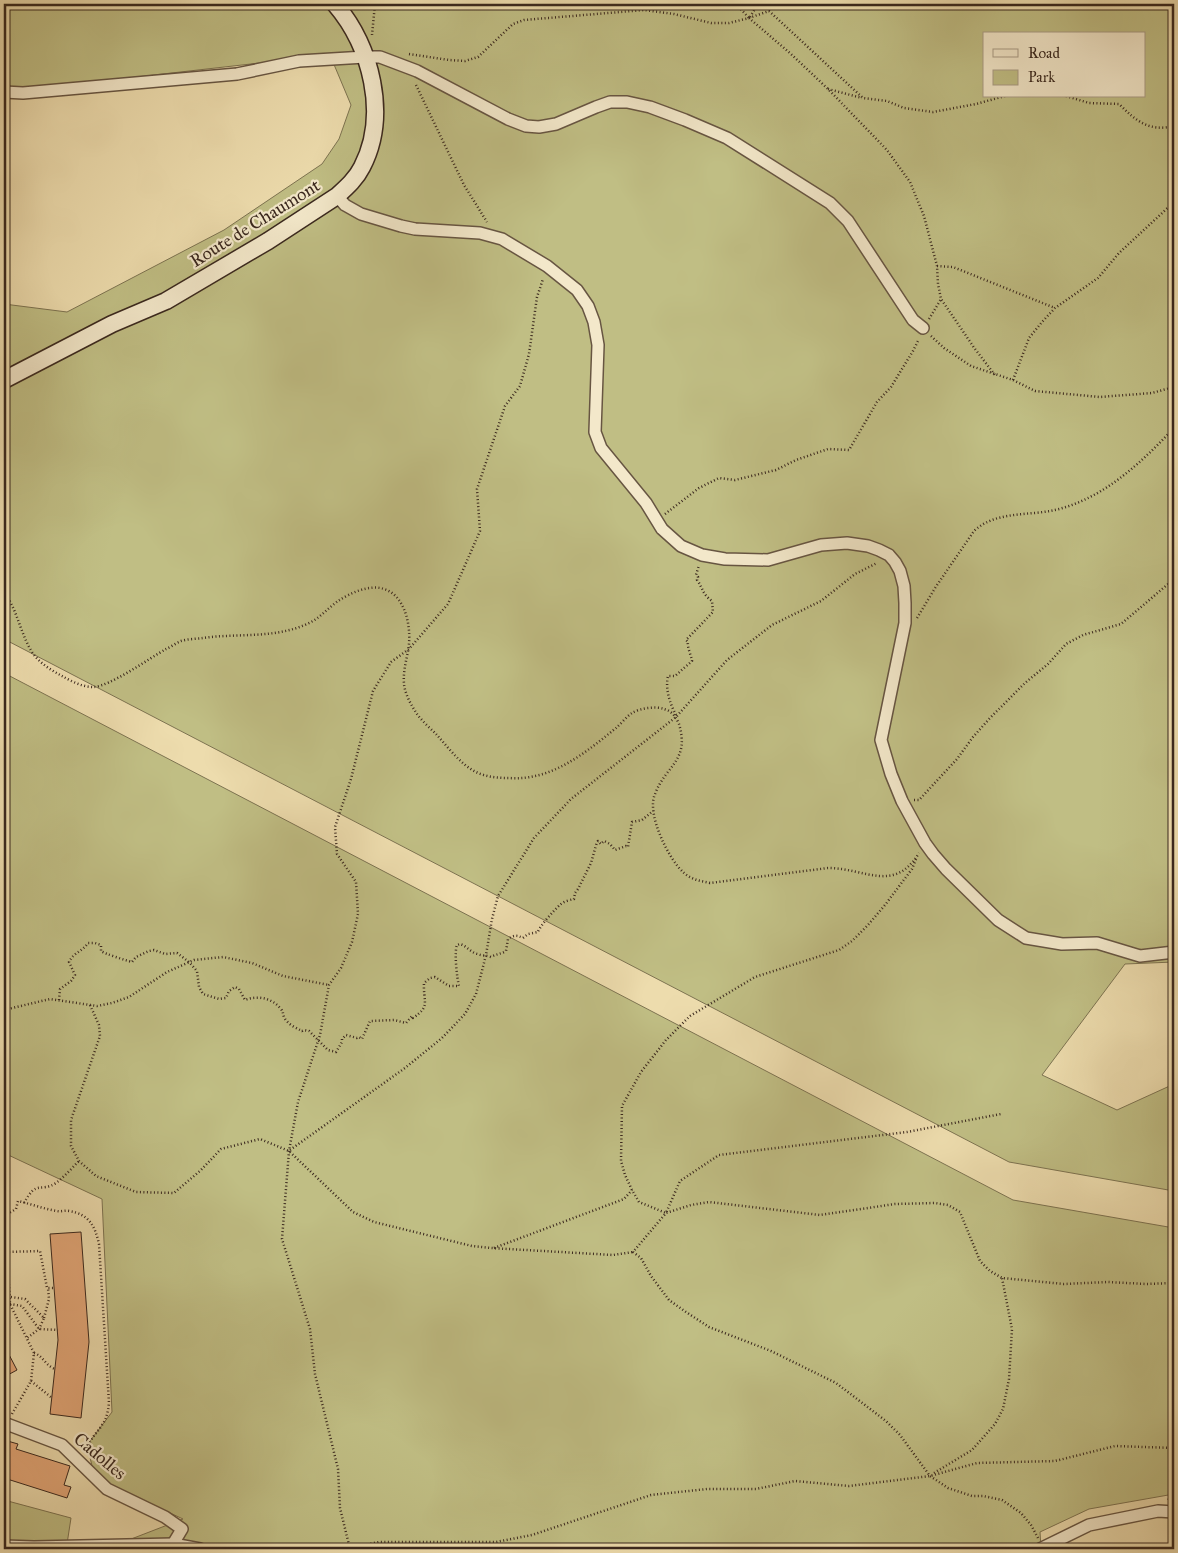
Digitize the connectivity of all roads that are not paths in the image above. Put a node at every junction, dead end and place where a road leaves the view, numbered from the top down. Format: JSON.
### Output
{"nodes":[{"id":1,"x":335,"y":4,"type":"edge"},
{"id":2,"x":373,"y":57,"type":"junction"},
{"id":3,"x":4,"y":92,"type":"edge"},
{"id":4,"x":337,"y":196,"type":"junction"},
{"id":5,"x":923,"y":328,"type":"road end"},
{"id":6,"x":4,"y":380,"type":"edge"},
{"id":7,"x":1174,"y":952,"type":"edge"},
{"id":8,"x":5,"y":1424,"type":"edge"},
{"id":9,"x":1174,"y":1512,"type":"edge"},
{"id":10,"x":174,"y":1544,"type":"junction"},
{"id":11,"x":4,"y":1546,"type":"edge"},
{"id":12,"x":201,"y":1547,"type":"edge"},
{"id":13,"x":1041,"y":1548,"type":"edge"}],
"edges":[{"from":1,"to":2,"type":"street","name":"Route de Chaumont"},
{"from":2,"to":3,"type":"street"},
{"from":2,"to":4,"type":"street","name":"Route de Chaumont"},
{"from":2,"to":5,"type":"street"},
{"from":4,"to":6,"type":"street","name":"Route de Chaumont"},
{"from":4,"to":7,"type":"street"},
{"from":8,"to":10,"type":"street","name":"Cadolles"},
{"from":9,"to":13,"type":"street"},
{"from":10,"to":11,"type":"street"},
{"from":10,"to":12,"type":"street"}]}
